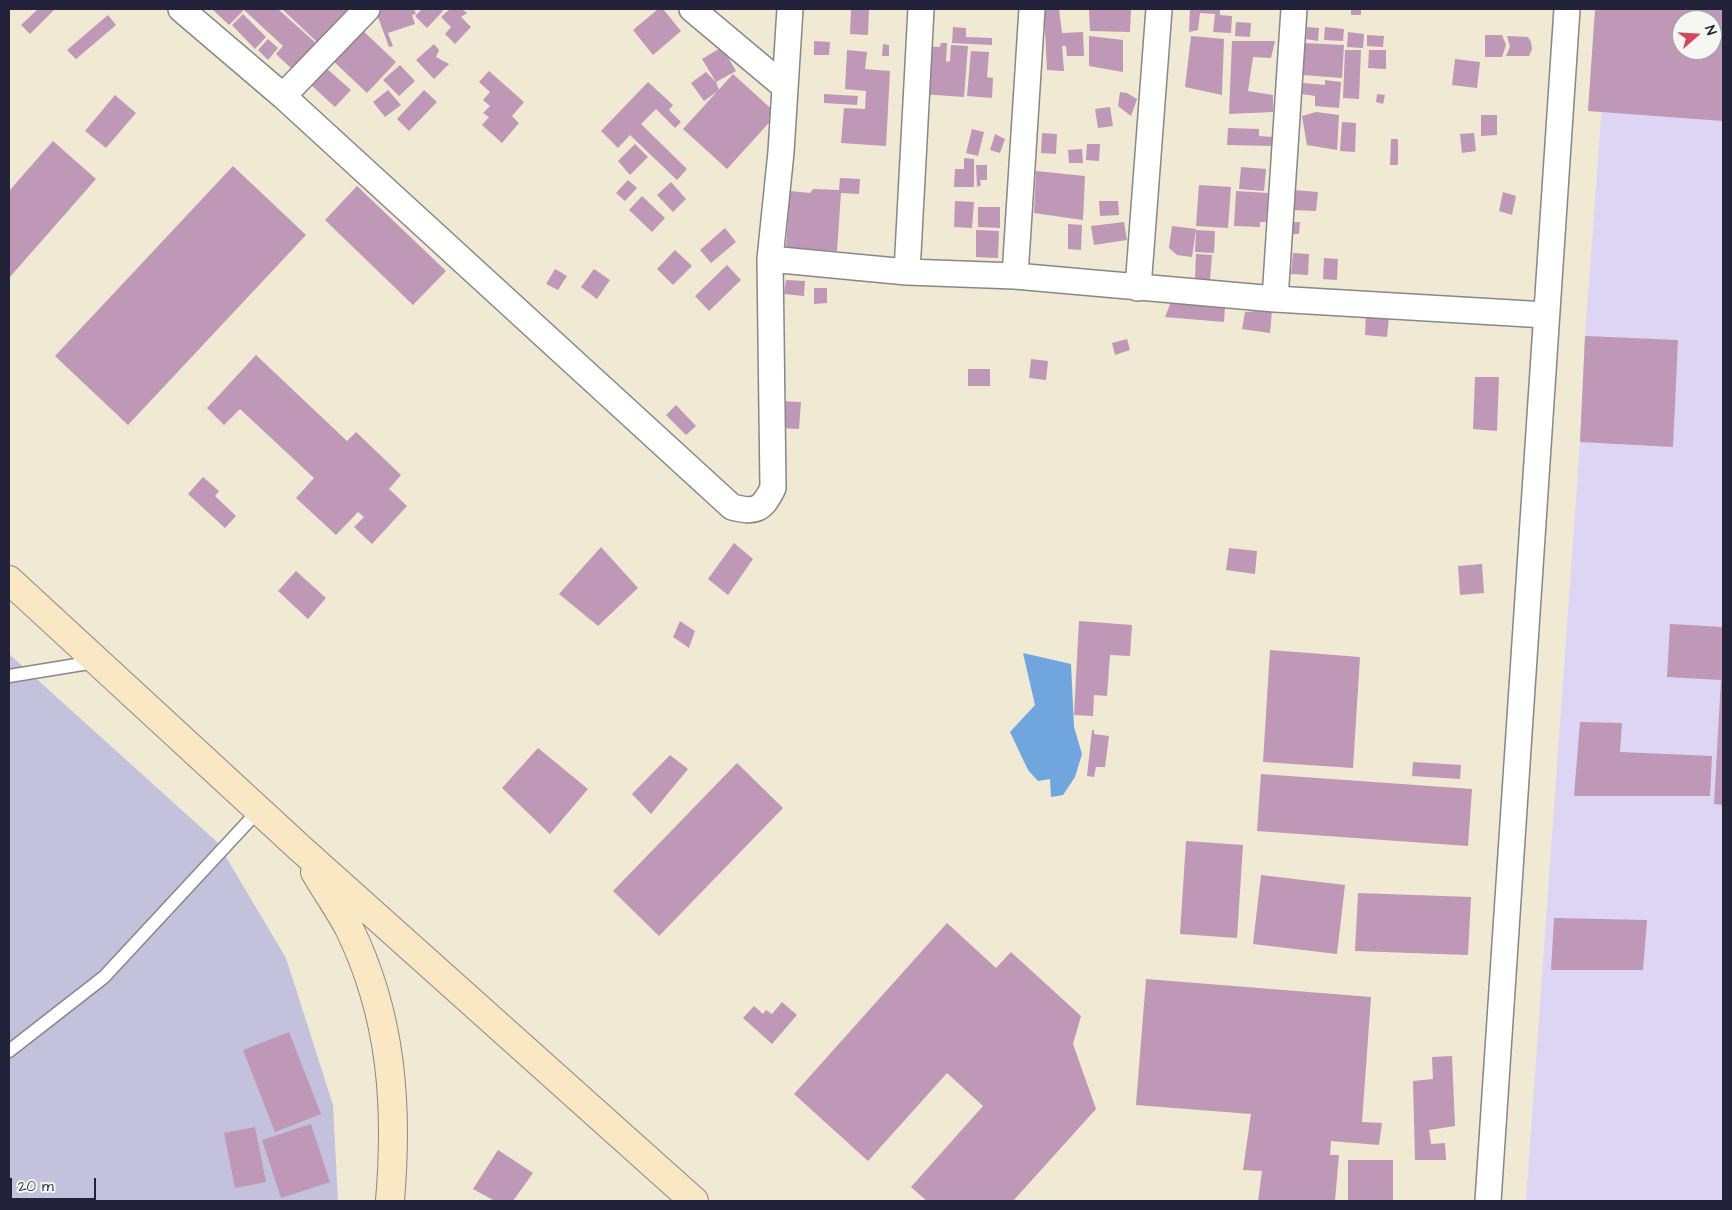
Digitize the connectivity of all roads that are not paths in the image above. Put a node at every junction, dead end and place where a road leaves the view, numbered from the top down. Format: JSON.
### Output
{"nodes":[{"id":1,"x":181,"y":9,"type":"edge"},
{"id":2,"x":367,"y":9,"type":"edge"},
{"id":3,"x":692,"y":9,"type":"edge"},
{"id":4,"x":790,"y":9,"type":"edge"},
{"id":5,"x":921,"y":9,"type":"edge"},
{"id":6,"x":1032,"y":9,"type":"edge"},
{"id":7,"x":1159,"y":9,"type":"edge"},
{"id":8,"x":1294,"y":9,"type":"edge"},
{"id":9,"x":1567,"y":9,"type":"edge"},
{"id":10,"x":786,"y":87,"type":"junction"},
{"id":11,"x":283,"y":96,"type":"junction"},
{"id":12,"x":770,"y":259,"type":"junction"},
{"id":13,"x":907,"y":272,"type":"junction"},
{"id":14,"x":1015,"y":276,"type":"junction"},
{"id":15,"x":1138,"y":288,"type":"junction"},
{"id":16,"x":1275,"y":299,"type":"junction"},
{"id":17,"x":1546,"y":315,"type":"junction"},
{"id":18,"x":9,"y":580,"type":"edge"},
{"id":19,"x":97,"y":661,"type":"junction"},
{"id":20,"x":9,"y":676,"type":"edge"},
{"id":21,"x":259,"y":810,"type":"junction"},
{"id":22,"x":302,"y":850,"type":"junction"},
{"id":23,"x":9,"y":1051,"type":"edge"},
{"id":24,"x":390,"y":1201,"type":"edge"},
{"id":25,"x":694,"y":1201,"type":"edge"},
{"id":26,"x":1488,"y":1201,"type":"edge"}],
"edges":[{"from":1,"to":11,"type":"street"},
{"from":2,"to":11,"type":"street"},
{"from":3,"to":10,"type":"street"},
{"from":4,"to":10,"type":"street"},
{"from":5,"to":13,"type":"street"},
{"from":6,"to":14,"type":"street"},
{"from":7,"to":15,"type":"street"},
{"from":8,"to":16,"type":"street"},
{"from":9,"to":17,"type":"street"},
{"from":10,"to":12,"type":"street"},
{"from":11,"to":12,"type":"street"},
{"from":12,"to":13,"type":"street"},
{"from":13,"to":14,"type":"street"},
{"from":14,"to":15,"type":"street"},
{"from":15,"to":16,"type":"street"},
{"from":16,"to":17,"type":"street"},
{"from":17,"to":26,"type":"street"},
{"from":18,"to":19,"type":"main road"},
{"from":19,"to":20,"type":"lane"},
{"from":19,"to":21,"type":"main road"},
{"from":21,"to":22,"type":"main road"},
{"from":21,"to":23,"type":"lane"},
{"from":22,"to":24,"type":"main road"},
{"from":22,"to":25,"type":"main road"}]}
